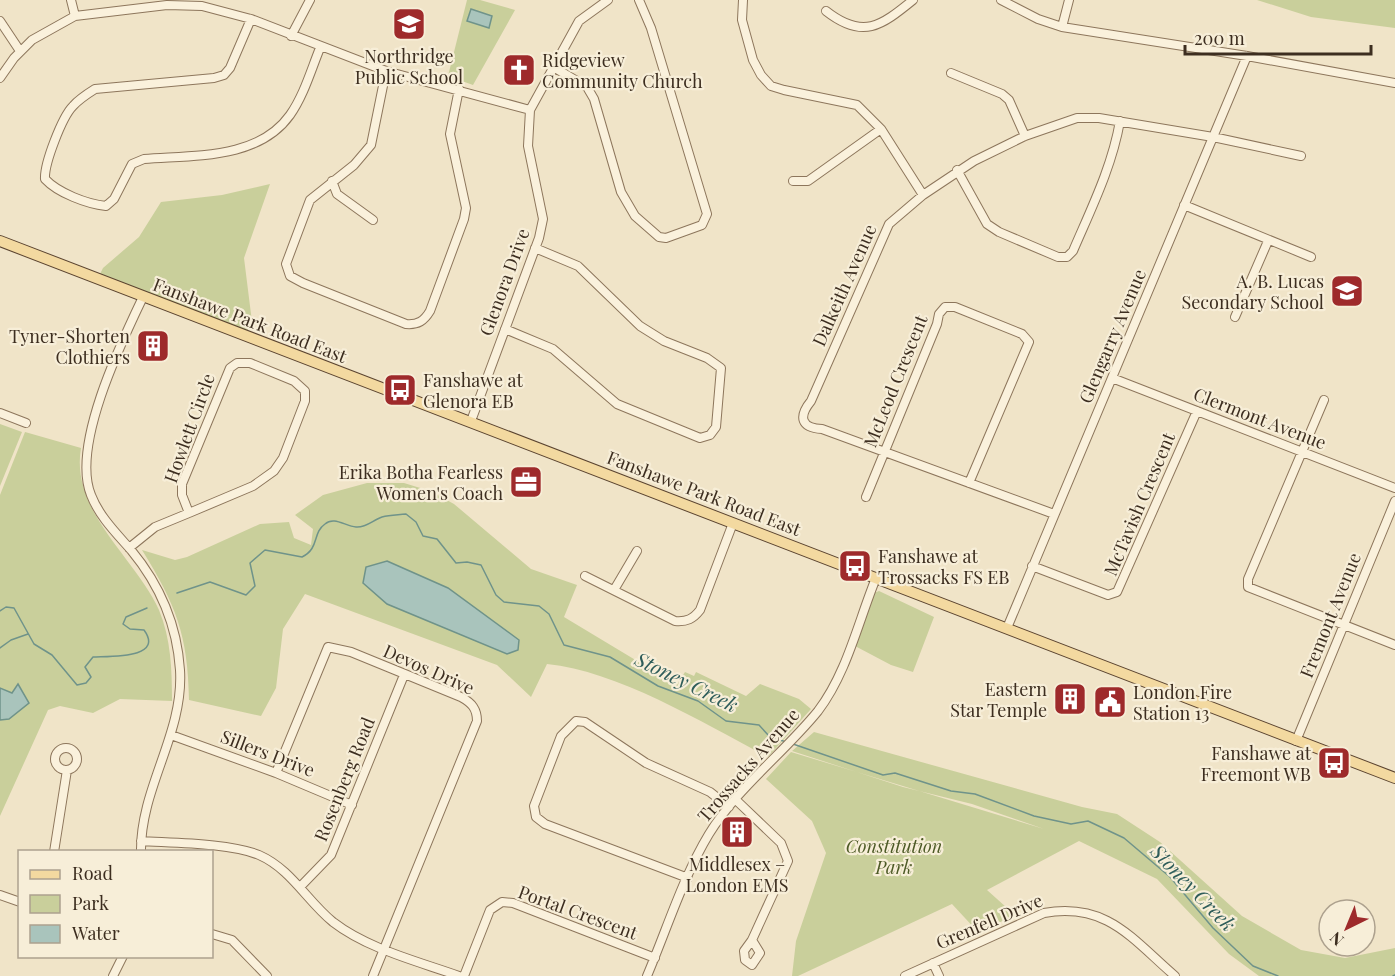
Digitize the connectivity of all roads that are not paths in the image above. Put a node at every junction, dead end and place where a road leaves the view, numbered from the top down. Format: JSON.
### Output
{"nodes":[{"id":1,"x":71,"y":0,"type":"edge"},
{"id":2,"x":310,"y":0,"type":"edge"},
{"id":3,"x":608,"y":0,"type":"edge"},
{"id":4,"x":639,"y":0,"type":"edge"},
{"id":5,"x":743,"y":0,"type":"edge"},
{"id":6,"x":913,"y":0,"type":"edge"},
{"id":7,"x":1001,"y":0,"type":"edge"},
{"id":8,"x":1069,"y":0,"type":"edge"},
{"id":9,"x":141,"y":4,"type":"edge"},
{"id":10,"x":826,"y":11,"type":"dead end"},
{"id":11,"x":75,"y":16,"type":"junction"},
{"id":12,"x":251,"y":19,"type":"junction"},
{"id":13,"x":0,"y":21,"type":"edge"},
{"id":14,"x":1062,"y":27,"type":"junction"},
{"id":15,"x":291,"y":36,"type":"junction"},
{"id":16,"x":320,"y":48,"type":"junction"},
{"id":17,"x":20,"y":51,"type":"junction"},
{"id":18,"x":1247,"y":56,"type":"junction"},
{"id":19,"x":555,"y":68,"type":"junction"},
{"id":20,"x":386,"y":71,"type":"junction"},
{"id":21,"x":951,"y":73,"type":"dead end"},
{"id":22,"x":0,"y":78,"type":"edge"},
{"id":23,"x":1395,"y":83,"type":"edge"},
{"id":24,"x":459,"y":89,"type":"junction"},
{"id":25,"x":530,"y":110,"type":"junction"},
{"id":26,"x":1119,"y":122,"type":"junction"},
{"id":27,"x":881,"y":129,"type":"junction"},
{"id":28,"x":1025,"y":136,"type":"junction"},
{"id":29,"x":1213,"y":137,"type":"junction"},
{"id":30,"x":1301,"y":156,"type":"dead end"},
{"id":31,"x":957,"y":170,"type":"junction"},
{"id":32,"x":332,"y":181,"type":"junction"},
{"id":33,"x":793,"y":181,"type":"dead end"},
{"id":34,"x":923,"y":195,"type":"junction"},
{"id":35,"x":1184,"y":205,"type":"junction"},
{"id":36,"x":373,"y":220,"type":"dead end"},
{"id":37,"x":0,"y":241,"type":"edge"},
{"id":38,"x":1268,"y":241,"type":"junction"},
{"id":39,"x":535,"y":248,"type":"junction"},
{"id":40,"x":1311,"y":257,"type":"dead end"},
{"id":41,"x":143,"y":297,"type":"junction"},
{"id":42,"x":1235,"y":317,"type":"dead end"},
{"id":43,"x":505,"y":329,"type":"junction"},
{"id":44,"x":1112,"y":378,"type":"junction"},
{"id":45,"x":1324,"y":400,"type":"dead end"},
{"id":46,"x":1197,"y":411,"type":"junction"},
{"id":47,"x":0,"y":413,"type":"edge"},
{"id":48,"x":471,"y":421,"type":"junction"},
{"id":49,"x":26,"y":423,"type":"dead end"},
{"id":50,"x":885,"y":452,"type":"junction"},
{"id":51,"x":1302,"y":453,"type":"junction"},
{"id":52,"x":969,"y":483,"type":"junction"},
{"id":53,"x":1395,"y":488,"type":"edge"},
{"id":54,"x":866,"y":497,"type":"dead end"},
{"id":55,"x":1395,"y":501,"type":"edge"},
{"id":56,"x":189,"y":513,"type":"junction"},
{"id":57,"x":1054,"y":514,"type":"junction"},
{"id":58,"x":734,"y":522,"type":"junction"},
{"id":59,"x":129,"y":548,"type":"junction"},
{"id":60,"x":637,"y":551,"type":"dead end"},
{"id":61,"x":1032,"y":566,"type":"junction"},
{"id":62,"x":585,"y":576,"type":"dead end"},
{"id":63,"x":876,"y":578,"type":"junction"},
{"id":64,"x":614,"y":590,"type":"junction"},
{"id":65,"x":1342,"y":626,"type":"junction"},
{"id":66,"x":1007,"y":628,"type":"junction"},
{"id":67,"x":1395,"y":645,"type":"edge"},
{"id":68,"x":404,"y":675,"type":"junction"},
{"id":69,"x":171,"y":735,"type":"junction"},
{"id":70,"x":1296,"y":741,"type":"junction"},
{"id":71,"x":67,"y":770,"type":"dead end"},
{"id":72,"x":276,"y":773,"type":"junction"},
{"id":73,"x":1395,"y":778,"type":"edge"},
{"id":74,"x":736,"y":800,"type":"junction"},
{"id":75,"x":352,"y":805,"type":"junction"},
{"id":76,"x":729,"y":807,"type":"junction"},
{"id":77,"x":141,"y":841,"type":"junction"},
{"id":78,"x":54,"y":850,"type":"edge"},
{"id":79,"x":141,"y":850,"type":"edge"},
{"id":80,"x":688,"y":878,"type":"junction"},
{"id":81,"x":300,"y":887,"type":"junction"},
{"id":82,"x":0,"y":895,"type":"edge"},
{"id":83,"x":18,"y":901,"type":"edge"},
{"id":84,"x":213,"y":934,"type":"edge"},
{"id":85,"x":752,"y":940,"type":"dead end"},
{"id":86,"x":384,"y":949,"type":"junction"},
{"id":87,"x":122,"y":958,"type":"edge"},
{"id":88,"x":655,"y":958,"type":"junction"},
{"id":89,"x":933,"y":963,"type":"junction"},
{"id":90,"x":113,"y":976,"type":"edge"},
{"id":91,"x":267,"y":976,"type":"edge"},
{"id":92,"x":373,"y":976,"type":"edge"},
{"id":93,"x":459,"y":976,"type":"edge"},
{"id":94,"x":464,"y":976,"type":"edge"},
{"id":95,"x":647,"y":976,"type":"edge"},
{"id":96,"x":905,"y":976,"type":"edge"},
{"id":97,"x":939,"y":976,"type":"edge"},
{"id":98,"x":1175,"y":976,"type":"edge"}],
"edges":[{"from":1,"to":11,"type":"street"},
{"from":2,"to":15,"type":"street"},
{"from":3,"to":19,"type":"street","name":"Glenora Drive"},
{"from":4,"to":19,"type":"street"},
{"from":5,"to":27,"type":"street"},
{"from":6,"to":10,"type":"street"},
{"from":7,"to":14,"type":"street"},
{"from":8,"to":14,"type":"street"},
{"from":9,"to":11,"type":"street"},
{"from":9,"to":12,"type":"street"},
{"from":11,"to":17,"type":"street"},
{"from":12,"to":15,"type":"street"},
{"from":12,"to":16,"type":"street"},
{"from":13,"to":17,"type":"street"},
{"from":14,"to":18,"type":"street"},
{"from":15,"to":16,"type":"street"},
{"from":16,"to":20,"type":"street"},
{"from":17,"to":22,"type":"street"},
{"from":18,"to":23,"type":"street"},
{"from":18,"to":29,"type":"street","name":"Glengarry Avenue"},
{"from":19,"to":25,"type":"street","name":"Glenora Drive"},
{"from":20,"to":24,"type":"street"},
{"from":20,"to":32,"type":"street"},
{"from":21,"to":28,"type":"street"},
{"from":24,"to":25,"type":"street"},
{"from":24,"to":32,"type":"street"},
{"from":25,"to":39,"type":"street","name":"Glenora Drive"},
{"from":26,"to":28,"type":"street","name":"Dalkeith Avenue"},
{"from":26,"to":29,"type":"street","name":"Dalkeith Avenue"},
{"from":26,"to":31,"type":"street"},
{"from":27,"to":33,"type":"street"},
{"from":27,"to":34,"type":"street"},
{"from":28,"to":31,"type":"street","name":"Dalkeith Avenue"},
{"from":29,"to":30,"type":"street","name":"Dalkeith Avenue"},
{"from":29,"to":35,"type":"street","name":"Glengarry Avenue"},
{"from":31,"to":34,"type":"street","name":"Dalkeith Avenue"},
{"from":32,"to":36,"type":"street"},
{"from":34,"to":50,"type":"street","name":"Dalkeith Avenue"},
{"from":35,"to":38,"type":"street"},
{"from":35,"to":44,"type":"street","name":"Glengarry Avenue"},
{"from":37,"to":41,"type":"main road","name":"Fanshawe Park Road East"},
{"from":38,"to":40,"type":"street"},
{"from":38,"to":42,"type":"street"},
{"from":39,"to":43,"type":"street","name":"Glenora Drive"},
{"from":39,"to":43,"type":"street"},
{"from":41,"to":48,"type":"main road","name":"Fanshawe Park Road East"},
{"from":41,"to":59,"type":"street"},
{"from":43,"to":48,"type":"street","name":"Glenora Drive"},
{"from":44,"to":46,"type":"street","name":"Clermont Avenue"},
{"from":44,"to":57,"type":"street","name":"Glengarry Avenue"},
{"from":45,"to":51,"type":"street"},
{"from":46,"to":51,"type":"street","name":"Clermont Avenue"},
{"from":46,"to":61,"type":"street","name":"McTavish Crescent"},
{"from":47,"to":49,"type":"street"},
{"from":48,"to":58,"type":"main road","name":"Fanshawe Park Road East"},
{"from":50,"to":52,"type":"street","name":"Dalkeith Avenue"},
{"from":50,"to":52,"type":"street","name":"McLeod Crescent"},
{"from":50,"to":54,"type":"street","name":"McLeod Crescent"},
{"from":51,"to":53,"type":"street","name":"Clermont Avenue"},
{"from":51,"to":65,"type":"street"},
{"from":52,"to":57,"type":"street","name":"Dalkeith Avenue"},
{"from":55,"to":65,"type":"street","name":"Fremont Avenue"},
{"from":56,"to":56,"type":"street","name":"Howlett Circle"},
{"from":56,"to":59,"type":"street","name":"Howlett Circle"},
{"from":57,"to":61,"type":"street","name":"Glengarry Avenue"},
{"from":58,"to":63,"type":"main road","name":"Fanshawe Park Road East"},
{"from":58,"to":64,"type":"street"},
{"from":59,"to":69,"type":"street"},
{"from":60,"to":64,"type":"street"},
{"from":61,"to":66,"type":"street","name":"Glengarry Avenue"},
{"from":62,"to":64,"type":"street"},
{"from":63,"to":66,"type":"main road","name":"Fanshawe Park Road East"},
{"from":63,"to":74,"type":"street","name":"Trossacks Avenue"},
{"from":65,"to":67,"type":"street"},
{"from":65,"to":70,"type":"street","name":"Fremont Avenue"},
{"from":66,"to":70,"type":"main road","name":"Fanshawe Park Road East"},
{"from":68,"to":72,"type":"street","name":"Devos Drive"},
{"from":68,"to":75,"type":"street","name":"Rosenberg Road"},
{"from":68,"to":86,"type":"street","name":"Devos Drive"},
{"from":69,"to":72,"type":"street","name":"Sillers Drive"},
{"from":69,"to":77,"type":"street"},
{"from":70,"to":73,"type":"main road","name":"Fanshawe Park Road East"},
{"from":71,"to":78,"type":"street"},
{"from":72,"to":75,"type":"street","name":"Sillers Drive"},
{"from":74,"to":76,"type":"street","name":"Trossacks Avenue"},
{"from":74,"to":85,"type":"street"},
{"from":75,"to":81,"type":"street","name":"Rosenberg Road"},
{"from":76,"to":80,"type":"street","name":"Trossacks Avenue"},
{"from":76,"to":80,"type":"street"},
{"from":77,"to":79,"type":"street"},
{"from":77,"to":81,"type":"street"},
{"from":80,"to":88,"type":"street","name":"Trossacks Avenue"},
{"from":81,"to":86,"type":"street"},
{"from":82,"to":83,"type":"street"},
{"from":84,"to":91,"type":"street"},
{"from":86,"to":92,"type":"street","name":"Devos Drive"},
{"from":86,"to":93,"type":"street"},
{"from":87,"to":90,"type":"street"},
{"from":88,"to":94,"type":"street","name":"Portal Crescent"},
{"from":88,"to":95,"type":"street","name":"Trossacks Avenue"},
{"from":89,"to":96,"type":"street","name":"Grenfell Drive"},
{"from":89,"to":97,"type":"street"},
{"from":89,"to":98,"type":"street","name":"Grenfell Drive"}]}
